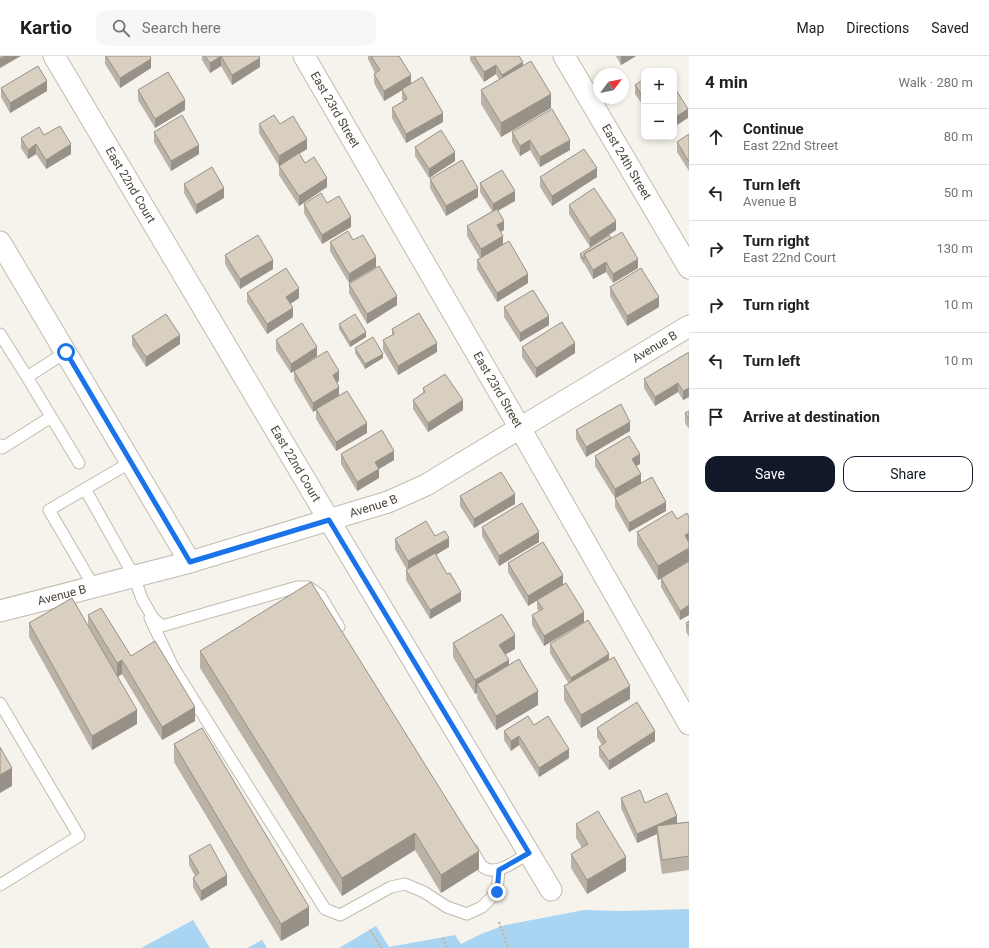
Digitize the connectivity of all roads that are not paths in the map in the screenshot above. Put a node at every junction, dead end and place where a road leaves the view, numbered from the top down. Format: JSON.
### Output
{"nodes":[{"id":1,"x":54,"y":56,"type":"edge"},
{"id":2,"x":304,"y":56,"type":"edge"},
{"id":3,"x":564,"y":56,"type":"edge"},
{"id":4,"x":0,"y":242,"type":"edge"},
{"id":5,"x":689,"y":268,"type":"edge"},
{"id":6,"x":689,"y":326,"type":"edge"},
{"id":7,"x":0,"y":334,"type":"edge"},
{"id":8,"x":66,"y":352,"type":"junction"},
{"id":9,"x":27,"y":377,"type":"junction"},
{"id":10,"x":51,"y":417,"type":"junction"},
{"id":11,"x":520,"y":428,"type":"junction"},
{"id":12,"x":0,"y":445,"type":"edge"},
{"id":13,"x":132,"y":462,"type":"junction"},
{"id":14,"x":78,"y":463,"type":"dead end"},
{"id":15,"x":84,"y":489,"type":"junction"},
{"id":16,"x":329,"y":520,"type":"junction"},
{"id":17,"x":190,"y":562,"type":"junction"},
{"id":18,"x":134,"y":576,"type":"junction"},
{"id":19,"x":94,"y":587,"type":"junction"},
{"id":20,"x":142,"y":599,"type":"junction"},
{"id":21,"x":0,"y":611,"type":"edge"},
{"id":22,"x":344,"y":636,"type":"edge"},
{"id":23,"x":0,"y":703,"type":"edge"},
{"id":24,"x":689,"y":724,"type":"edge"},
{"id":25,"x":466,"y":838,"type":"edge"},
{"id":26,"x":529,"y":853,"type":"junction"},
{"id":27,"x":499,"y":870,"type":"junction"},
{"id":28,"x":0,"y":885,"type":"edge"},
{"id":29,"x":551,"y":890,"type":"dead end"}],
"edges":[{"from":1,"to":16,"type":"street","name":"East 22nd Court"},
{"from":2,"to":11,"type":"street","name":"East 23rd Street"},
{"from":3,"to":5,"type":"street","name":"East 24th Street"},
{"from":4,"to":8,"type":"street"},
{"from":6,"to":11,"type":"street","name":"Avenue B"},
{"from":7,"to":9,"type":"lane"},
{"from":8,"to":9,"type":"lane"},
{"from":8,"to":13,"type":"street"},
{"from":9,"to":10,"type":"lane"},
{"from":10,"to":12,"type":"lane"},
{"from":10,"to":14,"type":"lane"},
{"from":11,"to":16,"type":"street","name":"Avenue B"},
{"from":11,"to":24,"type":"street","name":"East 23rd Street"},
{"from":13,"to":15,"type":"lane"},
{"from":13,"to":17,"type":"street"},
{"from":15,"to":18,"type":"lane"},
{"from":15,"to":19,"type":"lane"},
{"from":16,"to":17,"type":"street","name":"Avenue B"},
{"from":16,"to":26,"type":"street","name":"East 22nd Court"},
{"from":17,"to":18,"type":"street","name":"Avenue B"},
{"from":18,"to":19,"type":"street","name":"Avenue B"},
{"from":18,"to":20,"type":"lane"},
{"from":19,"to":21,"type":"street","name":"Avenue B"},
{"from":20,"to":22,"type":"lane"},
{"from":20,"to":27,"type":"lane"},
{"from":23,"to":28,"type":"lane"},
{"from":25,"to":27,"type":"lane"},
{"from":26,"to":27,"type":"lane"},
{"from":26,"to":29,"type":"street","name":"East 22nd Court"}]}
